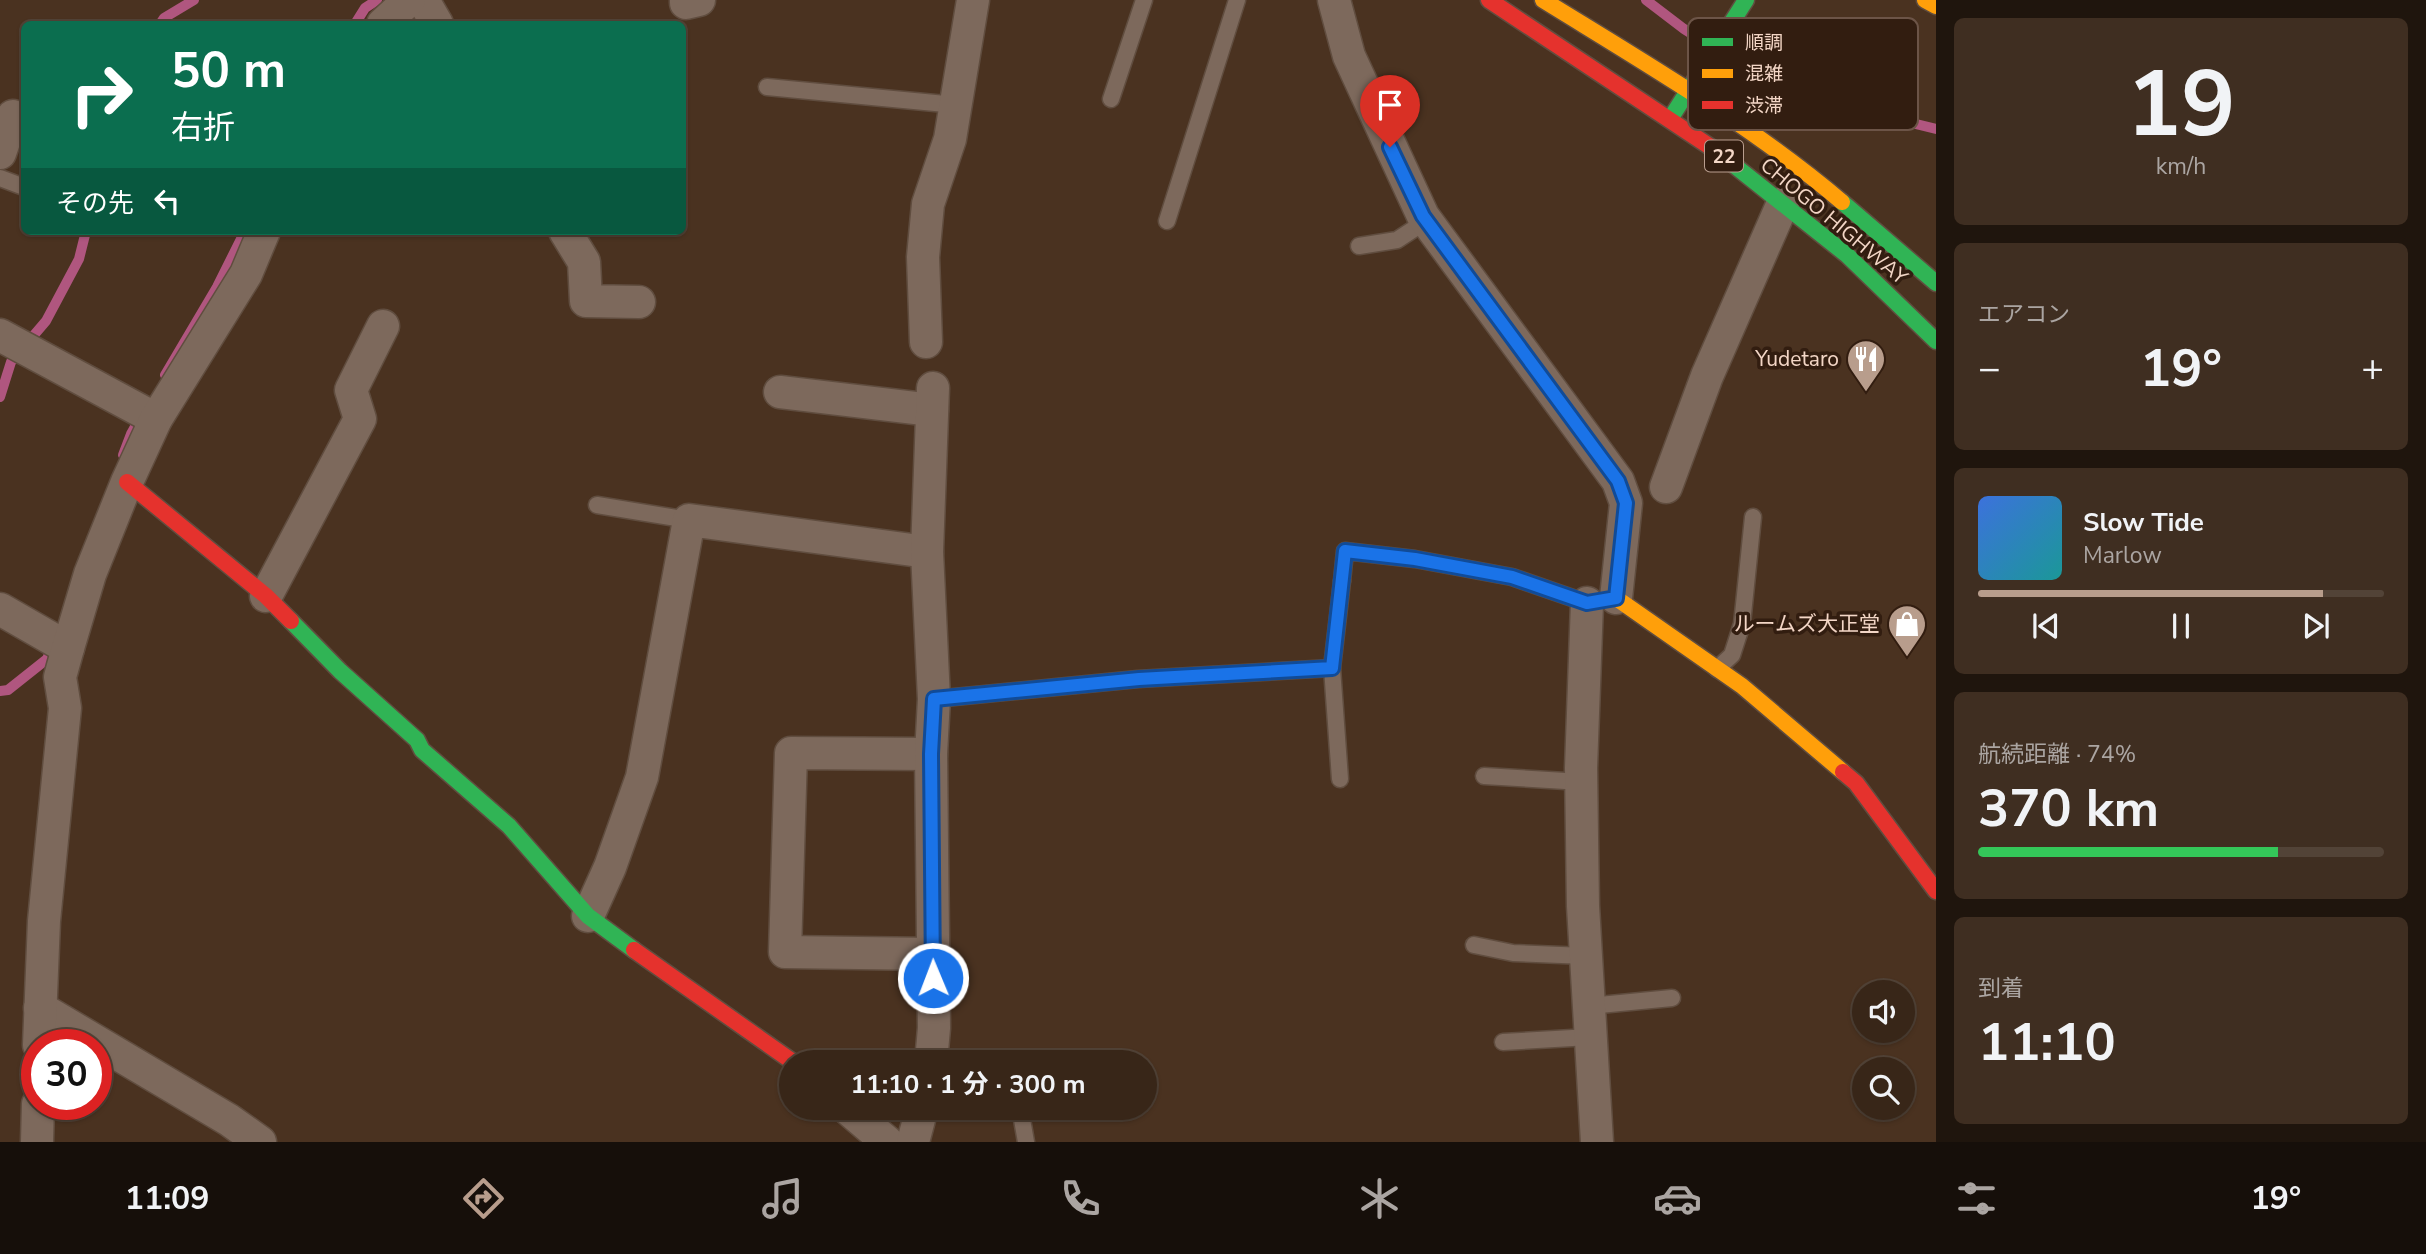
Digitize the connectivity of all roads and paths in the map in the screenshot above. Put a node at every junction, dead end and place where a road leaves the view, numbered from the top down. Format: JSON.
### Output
{"nodes":[{"id":1,"x":409,"y":0,"type":"edge"},
{"id":2,"x":423,"y":0,"type":"edge"},
{"id":3,"x":686,"y":0,"type":"edge"},
{"id":4,"x":699,"y":0,"type":"edge"},
{"id":5,"x":973,"y":0,"type":"edge"},
{"id":6,"x":1144,"y":0,"type":"edge"},
{"id":7,"x":1237,"y":0,"type":"edge"},
{"id":8,"x":1334,"y":0,"type":"edge"},
{"id":9,"x":1489,"y":0,"type":"edge"},
{"id":10,"x":1543,"y":0,"type":"edge"},
{"id":11,"x":1745,"y":0,"type":"edge"},
{"id":12,"x":1925,"y":0,"type":"edge"},
{"id":13,"x":1936,"y":6,"type":"edge"},
{"id":14,"x":1733,"y":18,"type":"edge"},
{"id":15,"x":386,"y":21,"type":"edge"},
{"id":16,"x":434,"y":21,"type":"edge"},
{"id":17,"x":767,"y":87,"type":"dead end"},
{"id":18,"x":1688,"y":89,"type":"joint"},
{"id":19,"x":1111,"y":99,"type":"dead end"},
{"id":20,"x":956,"y":105,"type":"junction"},
{"id":21,"x":13,"y":116,"type":"dead end"},
{"id":22,"x":1671,"y":118,"type":"junction"},
{"id":23,"x":1745,"y":130,"type":"edge"},
{"id":24,"x":0,"y":153,"type":"edge"},
{"id":25,"x":0,"y":178,"type":"edge"},
{"id":26,"x":21,"y":186,"type":"edge"},
{"id":27,"x":1783,"y":203,"type":"junction"},
{"id":28,"x":1167,"y":221,"type":"dead end"},
{"id":29,"x":1426,"y":221,"type":"junction"},
{"id":30,"x":262,"y":235,"type":"edge"},
{"id":31,"x":567,"y":235,"type":"edge"},
{"id":32,"x":1359,"y":246,"type":"dead end"},
{"id":33,"x":1936,"y":284,"type":"edge"},
{"id":34,"x":639,"y":302,"type":"dead end"},
{"id":35,"x":383,"y":326,"type":"dead end"},
{"id":36,"x":0,"y":335,"type":"edge"},
{"id":37,"x":1936,"y":341,"type":"edge"},
{"id":38,"x":926,"y":342,"type":"dead end"},
{"id":39,"x":780,"y":392,"type":"dead end"},
{"id":40,"x":156,"y":419,"type":"junction"},
{"id":41,"x":127,"y":482,"type":"junction"},
{"id":42,"x":1666,"y":487,"type":"dead end"},
{"id":43,"x":597,"y":505,"type":"dead end"},
{"id":44,"x":1753,"y":517,"type":"dead end"},
{"id":45,"x":689,"y":520,"type":"junction"},
{"id":46,"x":927,"y":552,"type":"junction"},
{"id":47,"x":266,"y":597,"type":"junction"},
{"id":48,"x":1601,"y":600,"type":"junction"},
{"id":49,"x":0,"y":609,"type":"edge"},
{"id":50,"x":68,"y":648,"type":"junction"},
{"id":51,"x":1332,"y":668,"type":"junction"},
{"id":52,"x":1717,"y":669,"type":"junction"},
{"id":53,"x":934,"y":699,"type":"junction"},
{"id":54,"x":931,"y":754,"type":"junction"},
{"id":55,"x":1484,"y":776,"type":"dead end"},
{"id":56,"x":1340,"y":779,"type":"dead end"},
{"id":57,"x":1582,"y":782,"type":"junction"},
{"id":58,"x":1936,"y":891,"type":"edge"},
{"id":59,"x":588,"y":916,"type":"junction"},
{"id":60,"x":1474,"y":945,"type":"dead end"},
{"id":61,"x":932,"y":954,"type":"junction"},
{"id":62,"x":1586,"y":956,"type":"junction"},
{"id":63,"x":1672,"y":998,"type":"dead end"},
{"id":64,"x":40,"y":1008,"type":"junction"},
{"id":65,"x":1589,"y":1022,"type":"junction"},
{"id":66,"x":39,"y":1029,"type":"edge"},
{"id":67,"x":1503,"y":1042,"type":"dead end"},
{"id":68,"x":932,"y":1050,"type":"edge"},
{"id":69,"x":779,"y":1052,"type":"edge"},
{"id":70,"x":38,"y":1120,"type":"edge"},
{"id":71,"x":861,"y":1120,"type":"edge"},
{"id":72,"x":919,"y":1120,"type":"edge"},
{"id":73,"x":1022,"y":1120,"type":"edge"},
{"id":74,"x":37,"y":1142,"type":"edge"},
{"id":75,"x":260,"y":1142,"type":"edge"},
{"id":76,"x":887,"y":1142,"type":"edge"},
{"id":77,"x":913,"y":1142,"type":"edge"},
{"id":78,"x":1026,"y":1142,"type":"edge"},
{"id":79,"x":1597,"y":1142,"type":"edge"}],
"edges":[{"from":1,"to":15,"type":"street"},
{"from":2,"to":16,"type":"street"},
{"from":3,"to":4,"type":"street"},
{"from":5,"to":20,"type":"street"},
{"from":6,"to":19,"type":"lane"},
{"from":7,"to":28,"type":"lane"},
{"from":8,"to":29,"type":"street"},
{"from":9,"to":22,"type":"street","name":"CHOGO HIGHWAY","number":"22"},
{"from":10,"to":18,"type":"street","name":"CHOGO HIGHWAY","number":"22"},
{"from":11,"to":14,"type":"street"},
{"from":12,"to":13,"type":"street"},
{"from":17,"to":20,"type":"lane"},
{"from":18,"to":22,"type":"street"},
{"from":20,"to":38,"type":"street"},
{"from":21,"to":24,"type":"street"},
{"from":22,"to":27,"type":"street","name":"CHOGO HIGHWAY","number":"22"},
{"from":23,"to":33,"type":"street","name":"CHOGO HIGHWAY","number":"22"},
{"from":25,"to":26,"type":"lane"},
{"from":27,"to":37,"type":"street","name":"CHOGO HIGHWAY","number":"22"},
{"from":27,"to":42,"type":"street"},
{"from":29,"to":32,"type":"lane"},
{"from":29,"to":48,"type":"street"},
{"from":30,"to":40,"type":"street"},
{"from":31,"to":34,"type":"street"},
{"from":35,"to":47,"type":"street"},
{"from":36,"to":40,"type":"street"},
{"from":39,"to":46,"type":"street"},
{"from":40,"to":41,"type":"street"},
{"from":41,"to":47,"type":"street"},
{"from":41,"to":50,"type":"street"},
{"from":43,"to":45,"type":"lane"},
{"from":44,"to":52,"type":"lane"},
{"from":45,"to":46,"type":"street"},
{"from":45,"to":59,"type":"street"},
{"from":46,"to":53,"type":"street"},
{"from":47,"to":59,"type":"street"},
{"from":48,"to":51,"type":"street"},
{"from":48,"to":52,"type":"street"},
{"from":48,"to":57,"type":"street"},
{"from":49,"to":50,"type":"street"},
{"from":50,"to":64,"type":"street"},
{"from":51,"to":53,"type":"street"},
{"from":51,"to":56,"type":"lane"},
{"from":52,"to":58,"type":"street"},
{"from":53,"to":54,"type":"street"},
{"from":54,"to":61,"type":"street"},
{"from":54,"to":61,"type":"street"},
{"from":55,"to":57,"type":"lane"},
{"from":57,"to":62,"type":"street"},
{"from":59,"to":69,"type":"street"},
{"from":60,"to":62,"type":"lane"},
{"from":61,"to":68,"type":"street"},
{"from":62,"to":65,"type":"street"},
{"from":63,"to":65,"type":"lane"},
{"from":64,"to":66,"type":"street"},
{"from":64,"to":75,"type":"street"},
{"from":65,"to":67,"type":"lane"},
{"from":65,"to":79,"type":"street"},
{"from":70,"to":74,"type":"street"},
{"from":71,"to":76,"type":"street"},
{"from":72,"to":77,"type":"street"},
{"from":73,"to":78,"type":"lane"}]}
